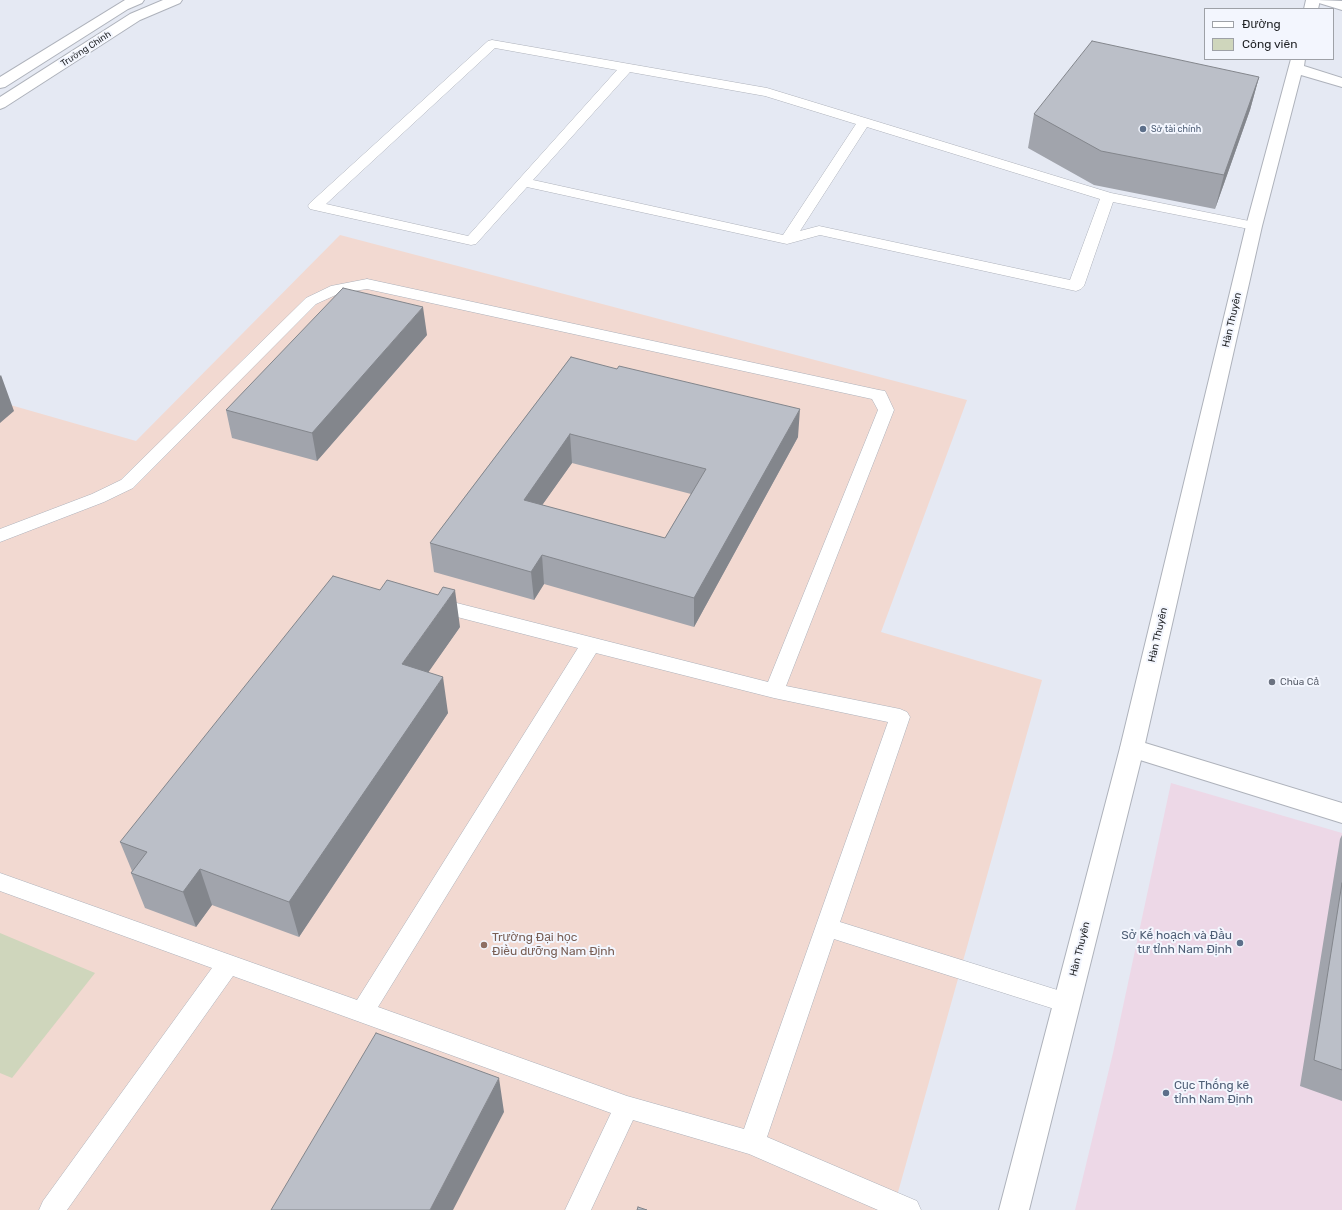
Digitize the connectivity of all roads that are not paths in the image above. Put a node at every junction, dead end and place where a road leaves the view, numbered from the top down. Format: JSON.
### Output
{"nodes":[{"id":1,"x":137,"y":0,"type":"edge"},
{"id":2,"x":175,"y":0,"type":"edge"},
{"id":3,"x":1324,"y":0,"type":"edge"},
{"id":4,"x":1342,"y":6,"type":"edge"},
{"id":5,"x":1297,"y":63,"type":"edge"},
{"id":6,"x":626,"y":68,"type":"junction"},
{"id":7,"x":1342,"y":83,"type":"edge"},
{"id":8,"x":0,"y":84,"type":"edge"},
{"id":9,"x":0,"y":104,"type":"edge"},
{"id":10,"x":864,"y":122,"type":"junction"},
{"id":11,"x":523,"y":182,"type":"junction"},
{"id":12,"x":1108,"y":197,"type":"junction"},
{"id":13,"x":1254,"y":226,"type":"junction"},
{"id":14,"x":787,"y":240,"type":"junction"},
{"id":15,"x":0,"y":536,"type":"edge"},
{"id":16,"x":414,"y":599,"type":"edge"},
{"id":17,"x":591,"y":644,"type":"junction"},
{"id":18,"x":774,"y":691,"type":"junction"},
{"id":19,"x":1132,"y":748,"type":"junction"},
{"id":20,"x":1342,"y":813,"type":"edge"},
{"id":21,"x":0,"y":882,"type":"edge"},
{"id":22,"x":827,"y":926,"type":"junction"},
{"id":23,"x":228,"y":964,"type":"junction"},
{"id":24,"x":1067,"y":1003,"type":"junction"},
{"id":25,"x":362,"y":1012,"type":"junction"},
{"id":26,"x":627,"y":1107,"type":"junction"},
{"id":27,"x":752,"y":1142,"type":"junction"},
{"id":28,"x":52,"y":1210,"type":"edge"},
{"id":29,"x":578,"y":1210,"type":"edge"},
{"id":30,"x":908,"y":1210,"type":"edge"},
{"id":31,"x":1014,"y":1210,"type":"edge"}],
"edges":[{"from":1,"to":8,"type":"street","name":"Trường Chinh"},
{"from":2,"to":9,"type":"street","name":"Trường Chinh"},
{"from":3,"to":4,"type":"street"},
{"from":5,"to":7,"type":"street"},
{"from":5,"to":13,"type":"street","name":"Hàn Thuyên"},
{"from":6,"to":10,"type":"lane"},
{"from":6,"to":11,"type":"lane"},
{"from":6,"to":11,"type":"lane"},
{"from":10,"to":12,"type":"lane"},
{"from":10,"to":14,"type":"lane"},
{"from":11,"to":14,"type":"lane"},
{"from":12,"to":13,"type":"lane"},
{"from":12,"to":14,"type":"lane"},
{"from":13,"to":19,"type":"street","name":"Hàn Thuyên"},
{"from":15,"to":18,"type":"lane"},
{"from":16,"to":17,"type":"lane"},
{"from":17,"to":18,"type":"lane"},
{"from":17,"to":25,"type":"lane"},
{"from":18,"to":22,"type":"lane"},
{"from":19,"to":20,"type":"street"},
{"from":19,"to":24,"type":"street","name":"Hàn Thuyên"},
{"from":21,"to":23,"type":"lane"},
{"from":22,"to":24,"type":"lane"},
{"from":22,"to":27,"type":"lane"},
{"from":23,"to":25,"type":"lane"},
{"from":23,"to":28,"type":"lane"},
{"from":24,"to":31,"type":"street","name":"Hàn Thuyên"},
{"from":25,"to":26,"type":"lane"},
{"from":26,"to":27,"type":"lane"},
{"from":26,"to":29,"type":"lane"},
{"from":27,"to":30,"type":"lane"}]}
